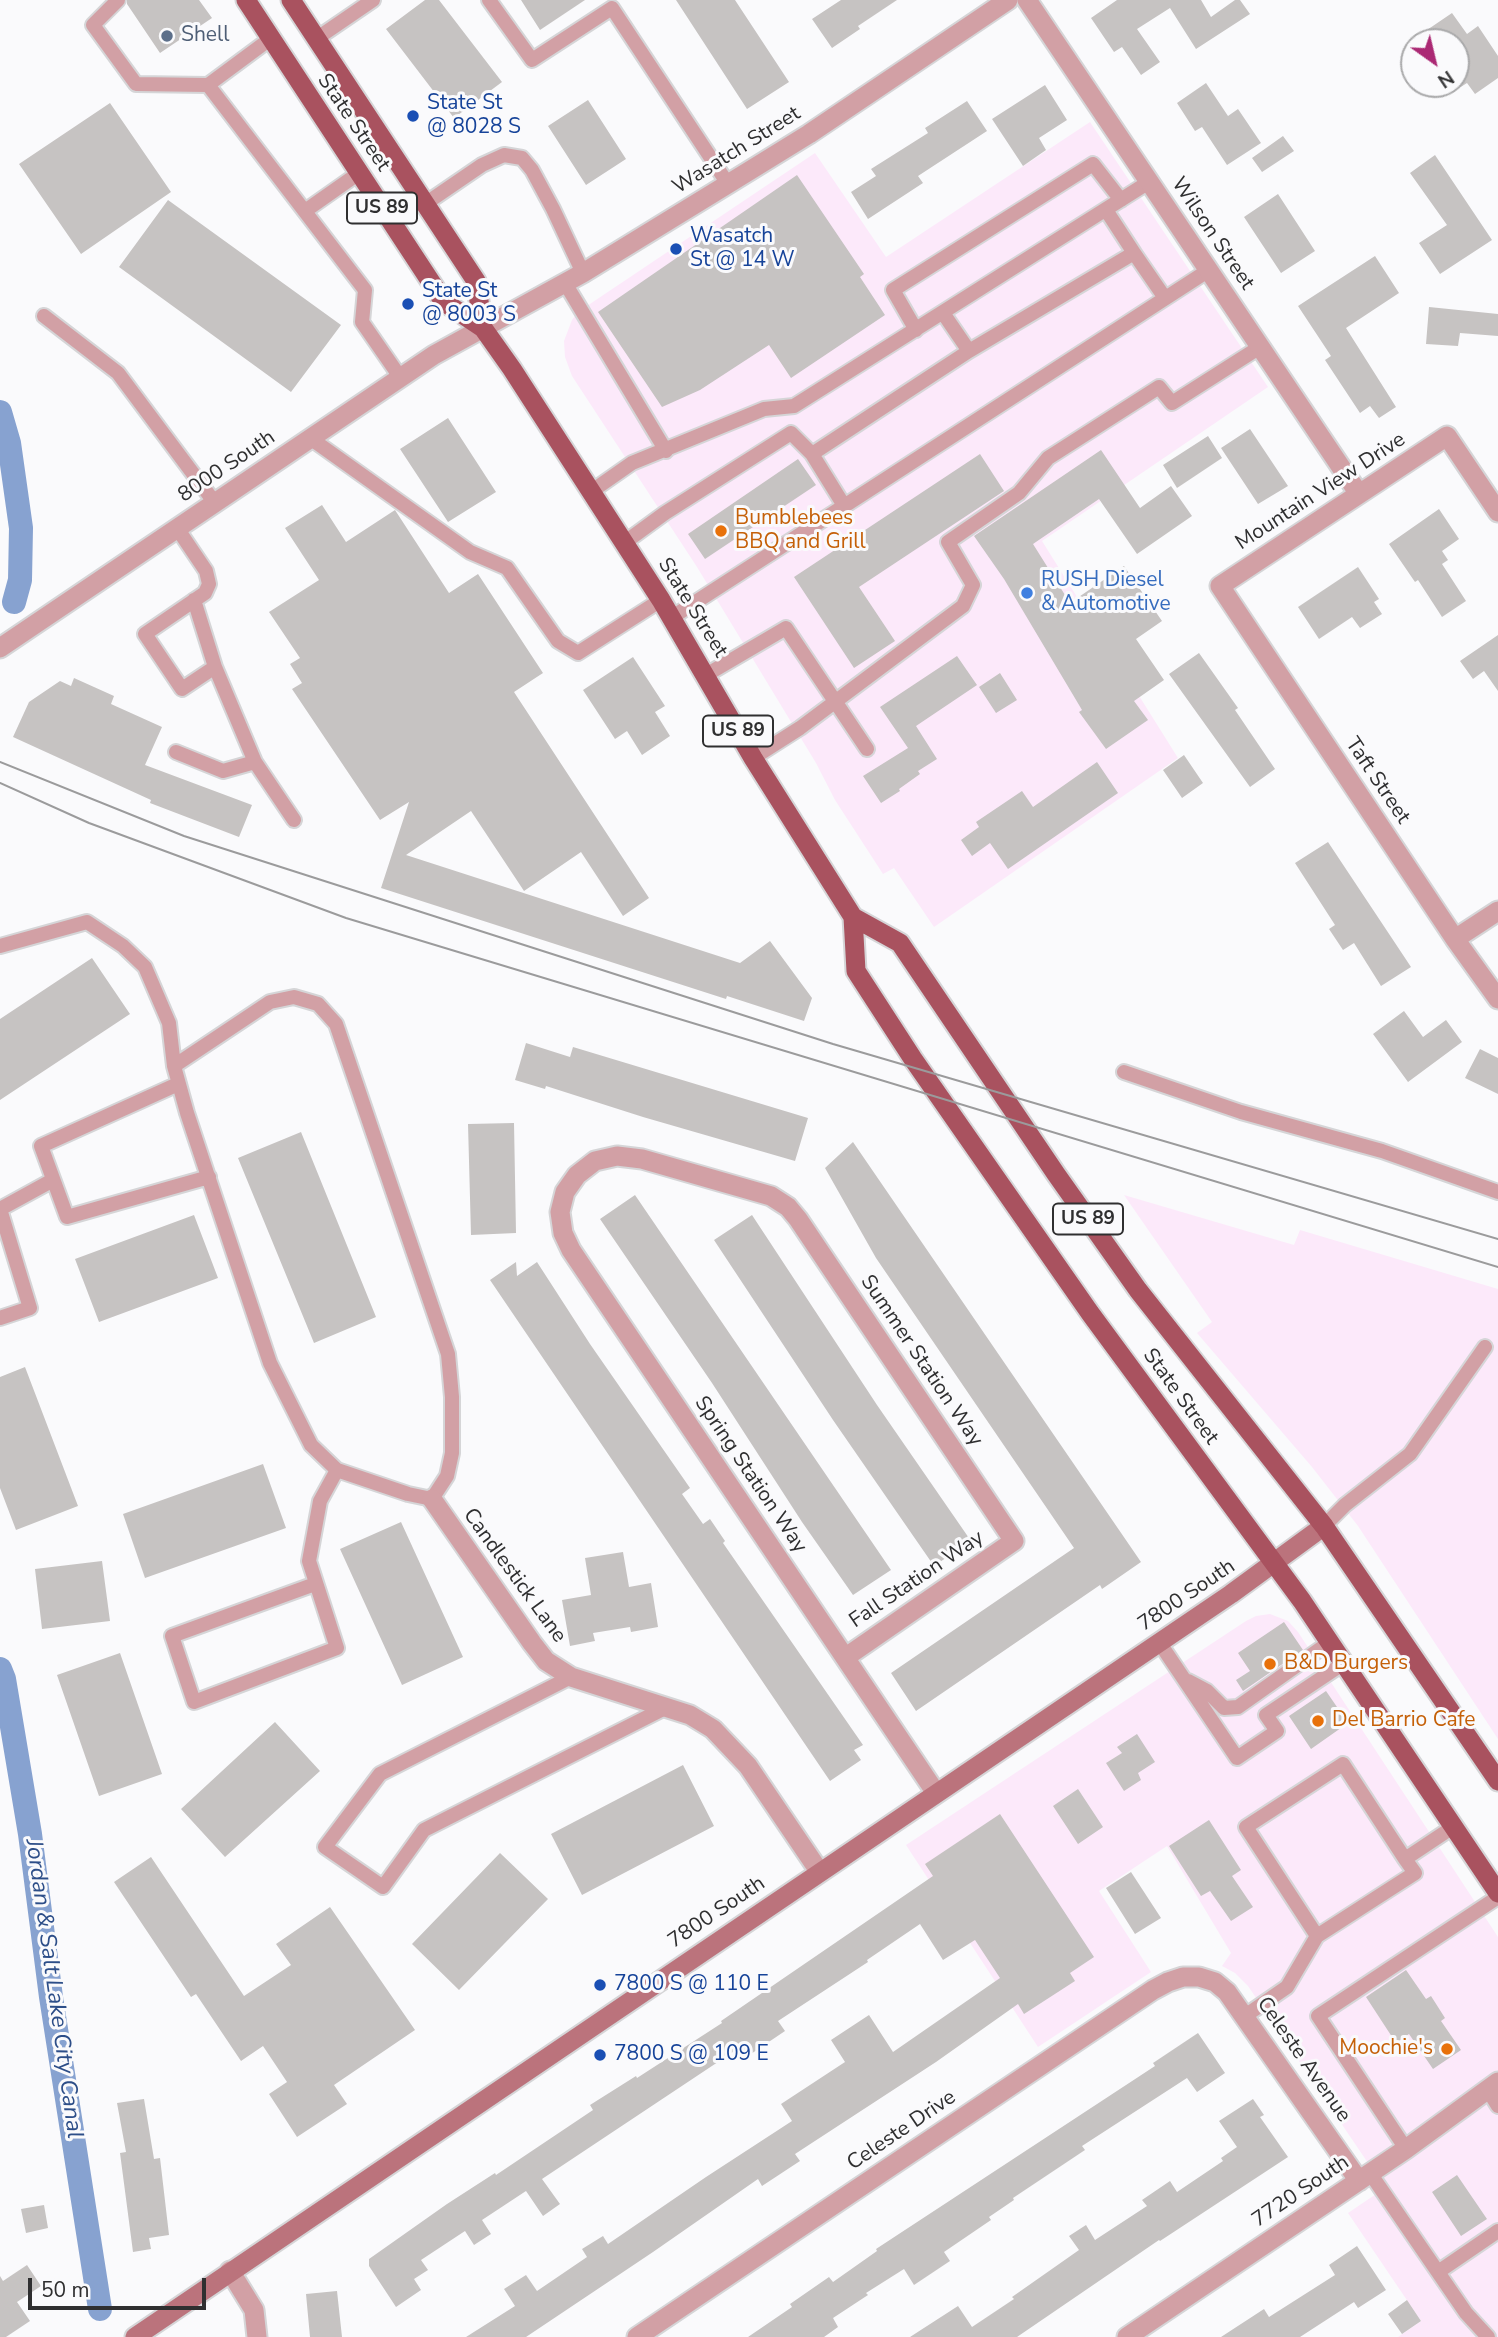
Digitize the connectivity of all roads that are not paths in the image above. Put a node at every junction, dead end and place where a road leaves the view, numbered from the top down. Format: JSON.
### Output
{"nodes":[{"id":1,"x":118,"y":0,"type":"edge"},
{"id":2,"x":246,"y":0,"type":"edge"},
{"id":3,"x":291,"y":0,"type":"edge"},
{"id":4,"x":373,"y":0,"type":"edge"},
{"id":5,"x":489,"y":0,"type":"edge"},
{"id":6,"x":1007,"y":0,"type":"edge"},
{"id":7,"x":1027,"y":0,"type":"edge"},
{"id":8,"x":270,"y":39,"type":"junction"},
{"id":9,"x":316,"y":39,"type":"junction"},
{"id":10,"x":208,"y":85,"type":"junction"},
{"id":11,"x":359,"y":173,"type":"junction"},
{"id":12,"x":1149,"y":182,"type":"junction"},
{"id":13,"x":729,"y":184,"type":"junction"},
{"id":14,"x":1121,"y":200,"type":"junction"},
{"id":15,"x":425,"y":204,"type":"junction"},
{"id":16,"x":1106,"y":210,"type":"junction"},
{"id":17,"x":305,"y":211,"type":"junction"},
{"id":18,"x":1134,"y":253,"type":"junction"},
{"id":19,"x":1209,"y":270,"type":"junction"},
{"id":20,"x":583,"y":273,"type":"junction"},
{"id":21,"x":565,"y":283,"type":"junction"},
{"id":22,"x":1165,"y":298,"type":"junction"},
{"id":23,"x":943,"y":313,"type":"junction"},
{"id":24,"x":44,"y":316,"type":"dead end"},
{"id":25,"x":483,"y":328,"type":"junction"},
{"id":26,"x":915,"y":330,"type":"junction"},
{"id":27,"x":1261,"y":347,"type":"junction"},
{"id":28,"x":970,"y":351,"type":"junction"},
{"id":29,"x":400,"y":377,"type":"junction"},
{"id":30,"x":794,"y":406,"type":"junction"},
{"id":31,"x":791,"y":433,"type":"junction"},
{"id":32,"x":310,"y":438,"type":"junction"},
{"id":33,"x":666,"y":451,"type":"junction"},
{"id":34,"x":811,"y":454,"type":"junction"},
{"id":35,"x":592,"y":491,"type":"junction"},
{"id":36,"x":1359,"y":494,"type":"junction"},
{"id":37,"x":215,"y":503,"type":"junction"},
{"id":38,"x":843,"y":505,"type":"junction"},
{"id":39,"x":1498,"y":512,"type":"edge"},
{"id":40,"x":177,"y":528,"type":"junction"},
{"id":41,"x":624,"y":543,"type":"junction"},
{"id":42,"x":1220,"y":586,"type":"joint"},
{"id":43,"x":194,"y":600,"type":"junction"},
{"id":44,"x":661,"y":600,"type":"junction"},
{"id":45,"x":671,"y":618,"type":"junction"},
{"id":46,"x":0,"y":648,"type":"edge"},
{"id":47,"x":215,"y":667,"type":"junction"},
{"id":48,"x":706,"y":675,"type":"junction"},
{"id":49,"x":835,"y":702,"type":"junction"},
{"id":50,"x":867,"y":749,"type":"dead end"},
{"id":51,"x":176,"y":752,"type":"dead end"},
{"id":52,"x":754,"y":758,"type":"junction"},
{"id":53,"x":255,"y":762,"type":"junction"},
{"id":54,"x":294,"y":820,"type":"dead end"},
{"id":55,"x":1498,"y":911,"type":"edge"},
{"id":56,"x":853,"y":917,"type":"junction"},
{"id":57,"x":1455,"y":939,"type":"junction"},
{"id":58,"x":0,"y":946,"type":"edge"},
{"id":59,"x":1498,"y":999,"type":"edge"},
{"id":60,"x":174,"y":1066,"type":"junction"},
{"id":61,"x":1124,"y":1072,"type":"dead end"},
{"id":62,"x":178,"y":1084,"type":"junction"},
{"id":63,"x":208,"y":1177,"type":"junction"},
{"id":64,"x":52,"y":1180,"type":"junction"},
{"id":65,"x":1498,"y":1192,"type":"edge"},
{"id":66,"x":788,"y":1207,"type":"joint"},
{"id":67,"x":0,"y":1318,"type":"edge"},
{"id":68,"x":1485,"y":1347,"type":"dead end"},
{"id":69,"x":337,"y":1470,"type":"junction"},
{"id":70,"x":432,"y":1499,"type":"junction"},
{"id":71,"x":1324,"y":1526,"type":"junction"},
{"id":72,"x":1014,"y":1541,"type":"joint"},
{"id":73,"x":1275,"y":1563,"type":"junction"},
{"id":74,"x":315,"y":1584,"type":"junction"},
{"id":75,"x":1158,"y":1642,"type":"junction"},
{"id":76,"x":1331,"y":1642,"type":"junction"},
{"id":77,"x":846,"y":1657,"type":"junction"},
{"id":78,"x":1344,"y":1663,"type":"junction"},
{"id":79,"x":570,"y":1676,"type":"junction"},
{"id":80,"x":1184,"y":1679,"type":"junction"},
{"id":81,"x":665,"y":1707,"type":"junction"},
{"id":82,"x":1498,"y":1781,"type":"edge"},
{"id":83,"x":936,"y":1793,"type":"junction"},
{"id":84,"x":1453,"y":1827,"type":"junction"},
{"id":85,"x":1405,"y":1859,"type":"junction"},
{"id":86,"x":819,"y":1871,"type":"junction"},
{"id":87,"x":1498,"y":1895,"type":"edge"},
{"id":88,"x":1317,"y":1936,"type":"junction"},
{"id":89,"x":1199,"y":1977,"type":"joint"},
{"id":90,"x":1245,"y":2016,"type":"junction"},
{"id":91,"x":1495,"y":2093,"type":"edge"},
{"id":92,"x":1406,"y":2149,"type":"junction"},
{"id":93,"x":1364,"y":2177,"type":"junction"},
{"id":94,"x":1498,"y":2231,"type":"edge"},
{"id":95,"x":230,"y":2271,"type":"junction"},
{"id":96,"x":1438,"y":2272,"type":"junction"},
{"id":97,"x":135,"y":2337,"type":"edge"},
{"id":98,"x":257,"y":2337,"type":"edge"},
{"id":99,"x":637,"y":2337,"type":"edge"},
{"id":100,"x":1127,"y":2337,"type":"edge"},
{"id":101,"x":1489,"y":2337,"type":"edge"}],
"edges":[{"from":1,"to":10,"type":"lane"},
{"from":2,"to":8,"type":"main road","name":"State Street","number":"US 89"},
{"from":3,"to":9,"type":"main road","name":"State Street","number":"US 89"},
{"from":4,"to":9,"type":"lane"},
{"from":5,"to":13,"type":"lane"},
{"from":6,"to":13,"type":"street","name":"Wasatch Street"},
{"from":7,"to":12,"type":"street","name":"Wilson Street"},
{"from":8,"to":10,"type":"lane"},
{"from":8,"to":11,"type":"main road","name":"State Street","number":"US 89"},
{"from":9,"to":15,"type":"main road","name":"State Street","number":"US 89"},
{"from":10,"to":17,"type":"lane"},
{"from":11,"to":17,"type":"lane"},
{"from":11,"to":25,"type":"main road","name":"State Street","number":"US 89"},
{"from":12,"to":14,"type":"lane"},
{"from":12,"to":19,"type":"street","name":"Wilson Street"},
{"from":13,"to":20,"type":"street","name":"Wasatch Street"},
{"from":14,"to":16,"type":"lane"},
{"from":14,"to":26,"type":"lane"},
{"from":15,"to":20,"type":"lane"},
{"from":15,"to":25,"type":"main road","name":"State Street","number":"US 89"},
{"from":16,"to":18,"type":"lane"},
{"from":16,"to":23,"type":"lane"},
{"from":17,"to":29,"type":"lane"},
{"from":18,"to":22,"type":"lane"},
{"from":18,"to":28,"type":"lane"},
{"from":19,"to":22,"type":"lane"},
{"from":19,"to":27,"type":"street","name":"Wilson Street"},
{"from":20,"to":21,"type":"street","name":"Wasatch Street"},
{"from":21,"to":25,"type":"street","name":"Wasatch Street"},
{"from":21,"to":33,"type":"lane"},
{"from":22,"to":38,"type":"lane"},
{"from":23,"to":26,"type":"lane"},
{"from":23,"to":28,"type":"lane"},
{"from":24,"to":37,"type":"lane"},
{"from":25,"to":29,"type":"street","name":"8000 South"},
{"from":25,"to":35,"type":"main road","name":"State Street","number":"US 89"},
{"from":26,"to":30,"type":"lane"},
{"from":27,"to":36,"type":"street","name":"Wilson Street"},
{"from":27,"to":49,"type":"lane"},
{"from":28,"to":34,"type":"lane"},
{"from":29,"to":32,"type":"street","name":"8000 South"},
{"from":30,"to":31,"type":"lane"},
{"from":30,"to":33,"type":"lane"},
{"from":31,"to":34,"type":"lane"},
{"from":31,"to":41,"type":"lane"},
{"from":32,"to":37,"type":"street","name":"8000 South"},
{"from":32,"to":44,"type":"lane"},
{"from":33,"to":35,"type":"lane"},
{"from":34,"to":38,"type":"lane"},
{"from":35,"to":41,"type":"main road","name":"State Street","number":"US 89"},
{"from":36,"to":39,"type":"street","name":"Mountain View Drive"},
{"from":36,"to":42,"type":"street","name":"Mountain View Drive"},
{"from":37,"to":40,"type":"street","name":"8000 South"},
{"from":38,"to":45,"type":"lane"},
{"from":40,"to":43,"type":"lane"},
{"from":40,"to":46,"type":"street","name":"8000 South"},
{"from":41,"to":44,"type":"main road","name":"State Street","number":"US 89"},
{"from":42,"to":57,"type":"street","name":"Taft Street"},
{"from":43,"to":47,"type":"lane"},
{"from":43,"to":47,"type":"lane"},
{"from":44,"to":45,"type":"main road","name":"State Street","number":"US 89"},
{"from":45,"to":48,"type":"main road","name":"State Street","number":"US 89"},
{"from":47,"to":53,"type":"lane"},
{"from":48,"to":49,"type":"lane"},
{"from":48,"to":52,"type":"main road","name":"State Street","number":"US 89"},
{"from":49,"to":50,"type":"lane"},
{"from":49,"to":52,"type":"lane"},
{"from":51,"to":53,"type":"lane"},
{"from":52,"to":56,"type":"main road","name":"State Street","number":"US 89"},
{"from":53,"to":54,"type":"lane"},
{"from":55,"to":57,"type":"street"},
{"from":56,"to":71,"type":"main road","name":"State Street","number":"US 89"},
{"from":56,"to":73,"type":"main road","name":"State Street"},
{"from":57,"to":59,"type":"street","name":"Taft Street"},
{"from":58,"to":60,"type":"lane"},
{"from":60,"to":62,"type":"lane"},
{"from":60,"to":70,"type":"lane"},
{"from":61,"to":65,"type":"lane"},
{"from":62,"to":63,"type":"lane"},
{"from":62,"to":64,"type":"lane"},
{"from":63,"to":64,"type":"lane"},
{"from":63,"to":69,"type":"lane"},
{"from":64,"to":67,"type":"lane"},
{"from":66,"to":72,"type":"street","name":"Summer Station Way"},
{"from":66,"to":77,"type":"street","name":"Spring Station Way"},
{"from":68,"to":71,"type":"lane"},
{"from":69,"to":70,"type":"lane"},
{"from":69,"to":74,"type":"lane"},
{"from":70,"to":79,"type":"street","name":"Candlestick Lane"},
{"from":71,"to":73,"type":"main road","name":"7800 South"},
{"from":71,"to":82,"type":"main road","name":"State Street","number":"US 89"},
{"from":72,"to":77,"type":"street","name":"Fall Station Way"},
{"from":73,"to":75,"type":"main road","name":"7800 South"},
{"from":73,"to":76,"type":"main road","name":"State Street"},
{"from":74,"to":74,"type":"lane"},
{"from":75,"to":80,"type":"lane"},
{"from":75,"to":83,"type":"main road","name":"7800 South"},
{"from":76,"to":78,"type":"main road","name":"State Street"},
{"from":76,"to":80,"type":"lane"},
{"from":77,"to":83,"type":"street","name":"Spring Station Way"},
{"from":78,"to":80,"type":"lane"},
{"from":78,"to":84,"type":"main road","name":"State Street"},
{"from":79,"to":81,"type":"street","name":"Candlestick Lane"},
{"from":79,"to":81,"type":"lane"},
{"from":81,"to":86,"type":"street","name":"Candlestick Lane"},
{"from":83,"to":86,"type":"main road","name":"7800 South"},
{"from":84,"to":85,"type":"lane"},
{"from":84,"to":87,"type":"main road","name":"State Street"},
{"from":85,"to":88,"type":"lane"},
{"from":85,"to":88,"type":"lane"},
{"from":86,"to":95,"type":"main road","name":"7800 South"},
{"from":87,"to":92,"type":"lane"},
{"from":88,"to":90,"type":"lane"},
{"from":89,"to":90,"type":"street","name":"Celeste Avenue"},
{"from":89,"to":99,"type":"street","name":"Celeste Drive"},
{"from":90,"to":93,"type":"street","name":"Celeste Avenue"},
{"from":91,"to":92,"type":"street","name":"7720 South"},
{"from":92,"to":93,"type":"street","name":"7720 South"},
{"from":93,"to":96,"type":"lane"},
{"from":93,"to":100,"type":"street","name":"7720 South"},
{"from":94,"to":96,"type":"lane"},
{"from":95,"to":97,"type":"main road","name":"7800 South"},
{"from":95,"to":98,"type":"street"},
{"from":96,"to":101,"type":"lane"}]}
